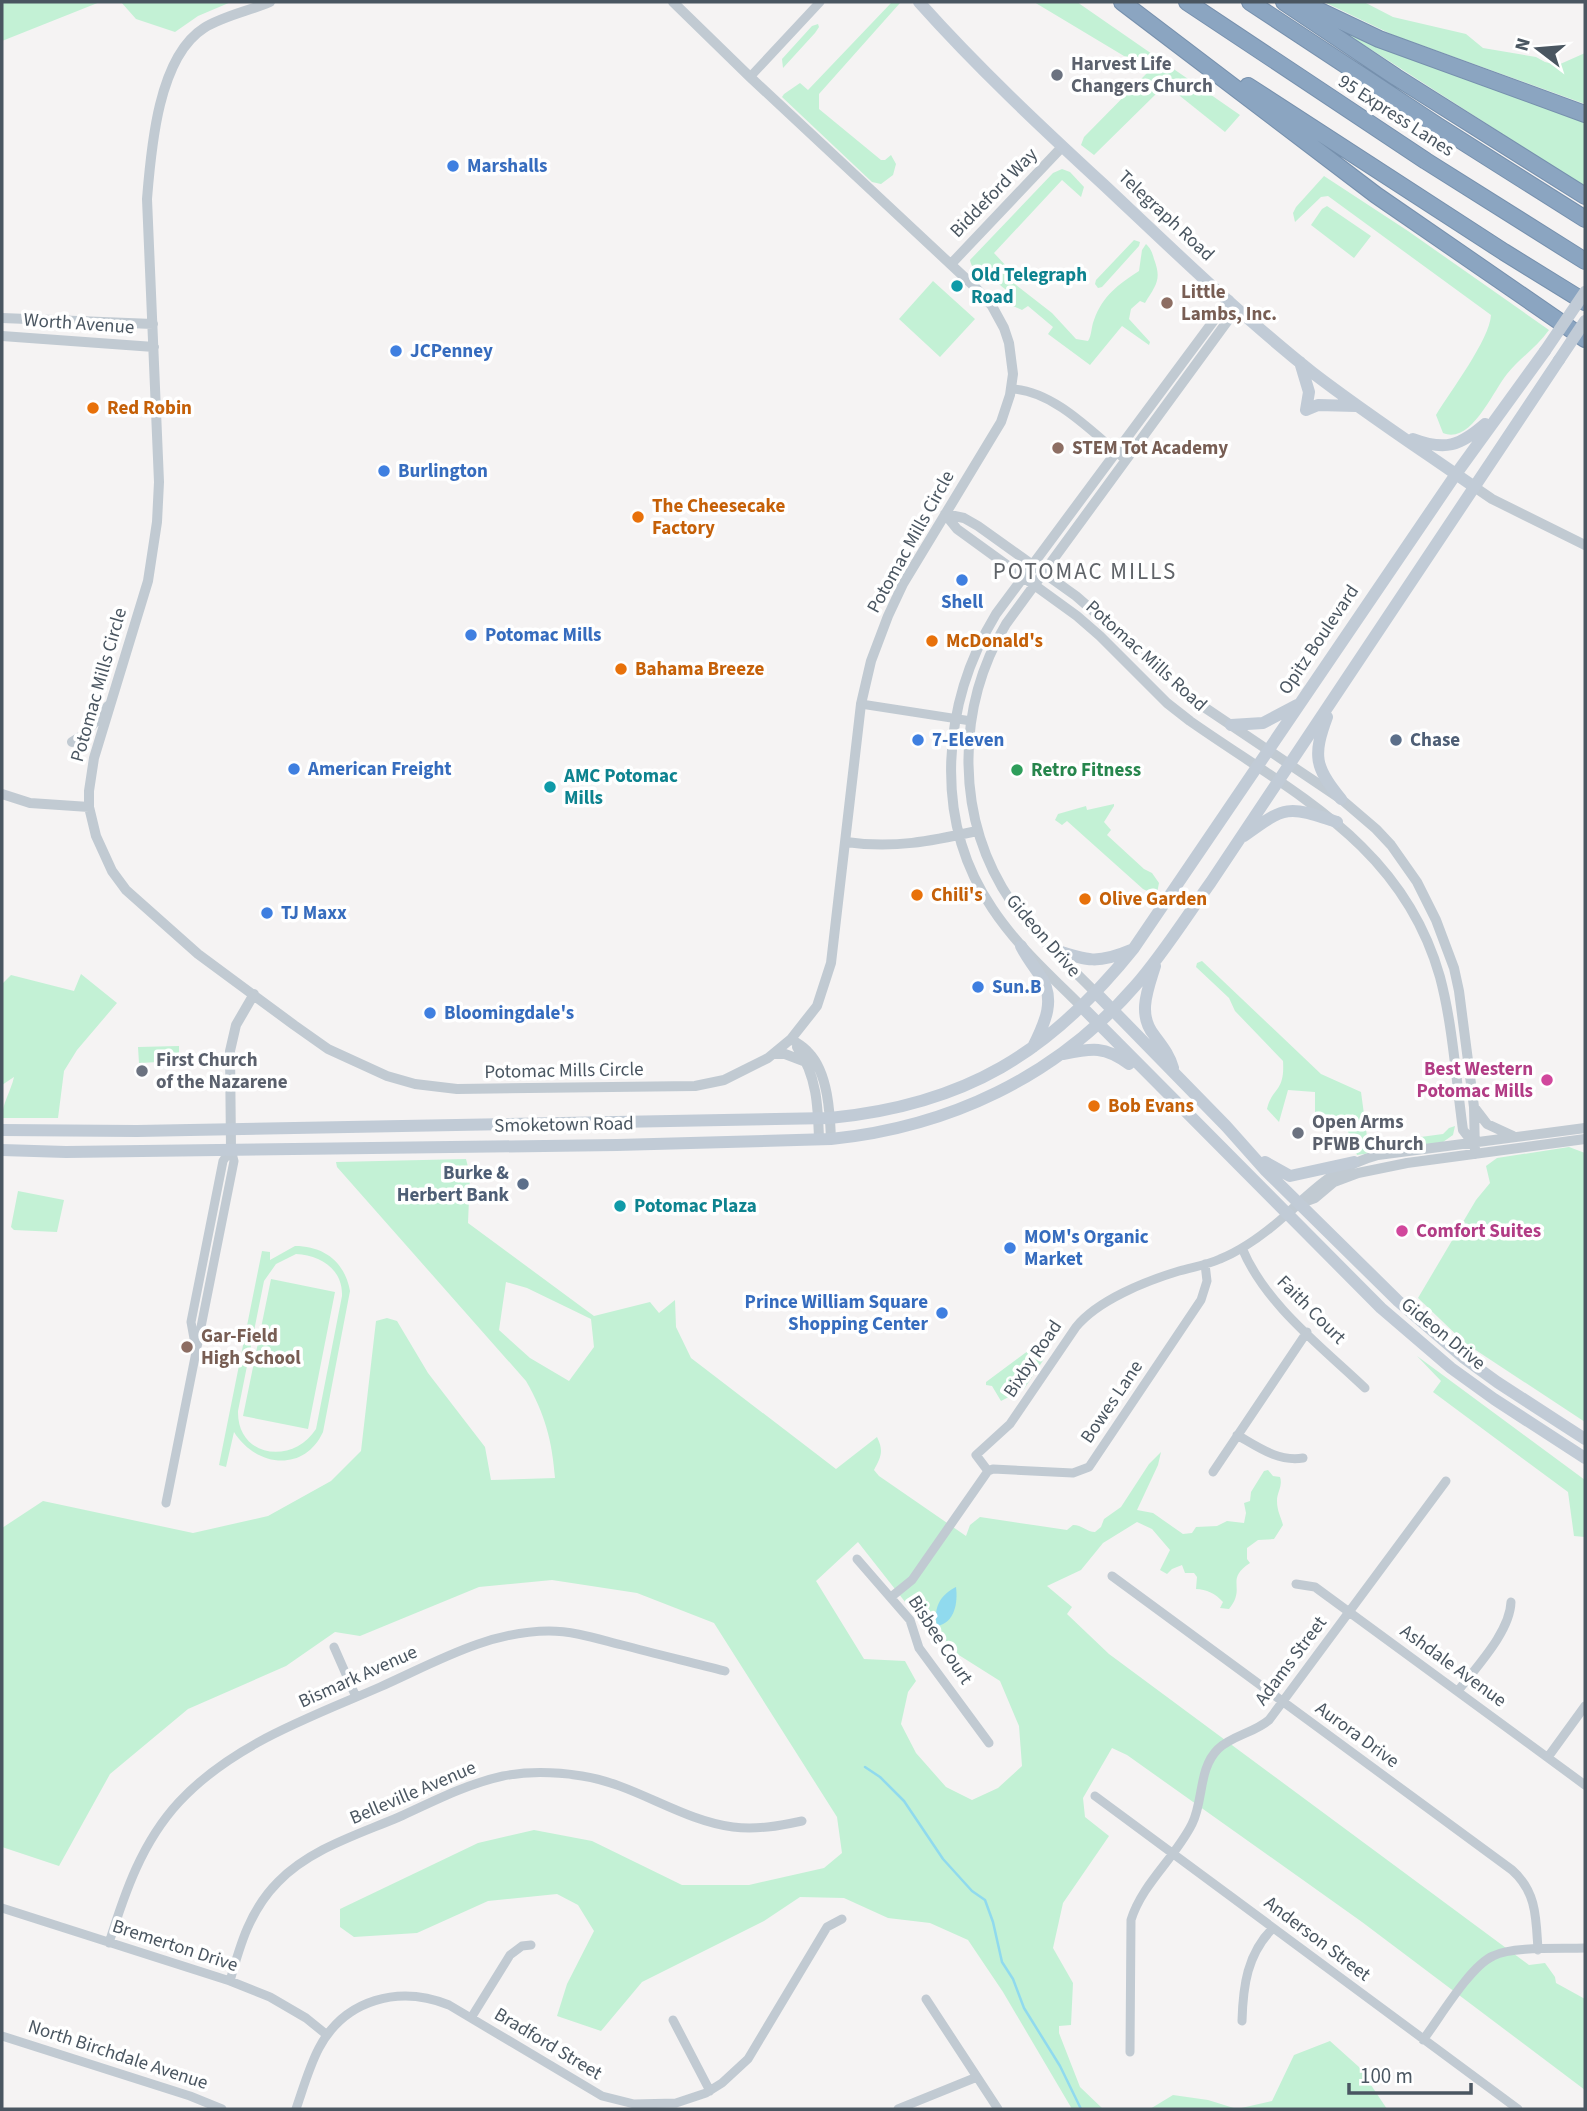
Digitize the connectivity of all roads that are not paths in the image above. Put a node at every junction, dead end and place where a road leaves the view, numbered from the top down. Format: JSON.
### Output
{"nodes":[{"id":1,"x":270,"y":2,"type":"edge"},
{"id":2,"x":673,"y":2,"type":"edge"},
{"id":3,"x":820,"y":2,"type":"edge"},
{"id":4,"x":919,"y":2,"type":"edge"},
{"id":5,"x":1187,"y":2,"type":"edge"},
{"id":6,"x":1251,"y":2,"type":"edge"},
{"id":7,"x":1284,"y":2,"type":"edge"},
{"id":8,"x":1301,"y":2,"type":"edge"},
{"id":9,"x":1128,"y":7,"type":"edge"},
{"id":10,"x":750,"y":77,"type":"junction"},
{"id":11,"x":1585,"y":114,"type":"edge"},
{"id":12,"x":1062,"y":147,"type":"junction"},
{"id":13,"x":1585,"y":196,"type":"edge"},
{"id":14,"x":1585,"y":219,"type":"edge"},
{"id":15,"x":1585,"y":261,"type":"edge"},
{"id":16,"x":951,"y":264,"type":"junction"},
{"id":17,"x":1585,"y":292,"type":"edge"},
{"id":18,"x":1585,"y":302,"type":"edge"},
{"id":19,"x":1233,"y":304,"type":"junction"},
{"id":20,"x":2,"y":318,"type":"edge"},
{"id":21,"x":1585,"y":321,"type":"edge"},
{"id":22,"x":153,"y":324,"type":"junction"},
{"id":23,"x":2,"y":336,"type":"edge"},
{"id":24,"x":1585,"y":339,"type":"edge"},
{"id":25,"x":154,"y":347,"type":"junction"},
{"id":26,"x":1300,"y":362,"type":"junction"},
{"id":27,"x":1012,"y":389,"type":"junction"},
{"id":28,"x":1516,"y":390,"type":"junction"},
{"id":29,"x":1357,"y":406,"type":"junction"},
{"id":30,"x":1398,"y":434,"type":"junction"},
{"id":31,"x":1115,"y":451,"type":"junction"},
{"id":32,"x":1126,"y":460,"type":"junction"},
{"id":33,"x":1456,"y":474,"type":"junction"},
{"id":34,"x":1474,"y":486,"type":"junction"},
{"id":35,"x":946,"y":514,"type":"junction"},
{"id":36,"x":1585,"y":545,"type":"edge"},
{"id":37,"x":1032,"y":564,"type":"junction"},
{"id":38,"x":1044,"y":572,"type":"junction"},
{"id":39,"x":1023,"y":576,"type":"junction"},
{"id":40,"x":1034,"y":585,"type":"junction"},
{"id":41,"x":1334,"y":698,"type":"junction"},
{"id":42,"x":112,"y":701,"type":"junction"},
{"id":43,"x":1301,"y":703,"type":"junction"},
{"id":44,"x":861,"y":704,"type":"junction"},
{"id":45,"x":955,"y":719,"type":"junction"},
{"id":46,"x":971,"y":721,"type":"junction"},
{"id":47,"x":1231,"y":725,"type":"junction"},
{"id":48,"x":72,"y":742,"type":"dead end"},
{"id":49,"x":1269,"y":750,"type":"junction"},
{"id":50,"x":1289,"y":764,"type":"junction"},
{"id":51,"x":1257,"y":767,"type":"junction"},
{"id":52,"x":1277,"y":781,"type":"junction"},
{"id":53,"x":2,"y":794,"type":"edge"},
{"id":54,"x":1340,"y":799,"type":"junction"},
{"id":55,"x":89,"y":807,"type":"junction"},
{"id":56,"x":1337,"y":822,"type":"junction"},
{"id":57,"x":977,"y":831,"type":"junction"},
{"id":58,"x":958,"y":835,"type":"junction"},
{"id":59,"x":1238,"y":840,"type":"junction"},
{"id":60,"x":846,"y":842,"type":"junction"},
{"id":61,"x":1021,"y":946,"type":"junction"},
{"id":62,"x":1134,"y":948,"type":"junction"},
{"id":63,"x":1055,"y":950,"type":"junction"},
{"id":64,"x":1158,"y":957,"type":"junction"},
{"id":65,"x":1096,"y":993,"type":"junction"},
{"id":66,"x":254,"y":994,"type":"junction"},
{"id":67,"x":1082,"y":1007,"type":"junction"},
{"id":68,"x":1113,"y":1010,"type":"junction"},
{"id":69,"x":811,"y":1015,"type":"junction"},
{"id":70,"x":1098,"y":1023,"type":"junction"},
{"id":71,"x":791,"y":1039,"type":"junction"},
{"id":72,"x":1032,"y":1049,"type":"junction"},
{"id":73,"x":774,"y":1054,"type":"junction"},
{"id":74,"x":1057,"y":1055,"type":"junction"},
{"id":75,"x":808,"y":1057,"type":"junction"},
{"id":76,"x":1146,"y":1072,"type":"junction"},
{"id":77,"x":1174,"y":1072,"type":"junction"},
{"id":78,"x":1474,"y":1107,"type":"junction"},
{"id":79,"x":824,"y":1119,"type":"junction"},
{"id":80,"x":498,"y":1125,"type":"junction"},
{"id":81,"x":1585,"y":1128,"type":"edge"},
{"id":82,"x":232,"y":1129,"type":"junction"},
{"id":83,"x":2,"y":1130,"type":"edge"},
{"id":84,"x":1515,"y":1137,"type":"junction"},
{"id":85,"x":825,"y":1139,"type":"junction"},
{"id":86,"x":1585,"y":1139,"type":"edge"},
{"id":87,"x":498,"y":1145,"type":"junction"},
{"id":88,"x":1474,"y":1148,"type":"junction"},
{"id":89,"x":231,"y":1149,"type":"junction"},
{"id":90,"x":2,"y":1150,"type":"edge"},
{"id":91,"x":1256,"y":1157,"type":"junction"},
{"id":92,"x":1354,"y":1162,"type":"junction"},
{"id":93,"x":1298,"y":1203,"type":"junction"},
{"id":94,"x":1287,"y":1214,"type":"junction"},
{"id":95,"x":1242,"y":1248,"type":"junction"},
{"id":96,"x":1205,"y":1265,"type":"junction"},
{"id":97,"x":1307,"y":1332,"type":"junction"},
{"id":98,"x":1365,"y":1388,"type":"dead end"},
{"id":99,"x":1237,"y":1435,"type":"junction"},
{"id":100,"x":1585,"y":1440,"type":"edge"},
{"id":101,"x":1303,"y":1458,"type":"dead end"},
{"id":102,"x":1585,"y":1458,"type":"edge"},
{"id":103,"x":988,"y":1471,"type":"junction"},
{"id":104,"x":1213,"y":1472,"type":"dead end"},
{"id":105,"x":1446,"y":1481,"type":"dead end"},
{"id":106,"x":166,"y":1503,"type":"dead end"},
{"id":107,"x":858,"y":1559,"type":"dead end"},
{"id":108,"x":1112,"y":1576,"type":"dead end"},
{"id":109,"x":1296,"y":1584,"type":"dead end"},
{"id":110,"x":891,"y":1597,"type":"junction"},
{"id":111,"x":1511,"y":1602,"type":"dead end"},
{"id":112,"x":1349,"y":1612,"type":"junction"},
{"id":113,"x":334,"y":1647,"type":"dead end"},
{"id":114,"x":725,"y":1671,"type":"dead end"},
{"id":115,"x":1458,"y":1691,"type":"junction"},
{"id":116,"x":356,"y":1697,"type":"junction"},
{"id":117,"x":1283,"y":1702,"type":"junction"},
{"id":118,"x":1585,"y":1706,"type":"edge"},
{"id":119,"x":989,"y":1742,"type":"dead end"},
{"id":120,"x":1548,"y":1757,"type":"junction"},
{"id":121,"x":1585,"y":1785,"type":"edge"},
{"id":122,"x":1095,"y":1796,"type":"dead end"},
{"id":123,"x":802,"y":1821,"type":"dead end"},
{"id":124,"x":1173,"y":1853,"type":"junction"},
{"id":125,"x":2,"y":1908,"type":"edge"},
{"id":126,"x":842,"y":1919,"type":"dead end"},
{"id":127,"x":1273,"y":1928,"type":"junction"},
{"id":128,"x":109,"y":1943,"type":"junction"},
{"id":129,"x":531,"y":1945,"type":"dead end"},
{"id":130,"x":1585,"y":1948,"type":"edge"},
{"id":131,"x":1538,"y":1950,"type":"junction"},
{"id":132,"x":230,"y":1981,"type":"junction"},
{"id":133,"x":926,"y":1998,"type":"dead end"},
{"id":134,"x":471,"y":2018,"type":"junction"},
{"id":135,"x":673,"y":2020,"type":"dead end"},
{"id":136,"x":1242,"y":2021,"type":"dead end"},
{"id":137,"x":327,"y":2035,"type":"junction"},
{"id":138,"x":2,"y":2036,"type":"edge"},
{"id":139,"x":1423,"y":2040,"type":"junction"},
{"id":140,"x":1130,"y":2052,"type":"dead end"},
{"id":141,"x":977,"y":2077,"type":"junction"},
{"id":142,"x":710,"y":2091,"type":"junction"},
{"id":143,"x":222,"y":2109,"type":"edge"},
{"id":144,"x":296,"y":2109,"type":"edge"},
{"id":145,"x":898,"y":2109,"type":"edge"},
{"id":146,"x":999,"y":2109,"type":"edge"},
{"id":147,"x":1518,"y":2109,"type":"edge"}],
"edges":[{"from":1,"to":22,"type":"street","name":"Potomac Mills Circle"},
{"from":2,"to":10,"type":"street","name":"Potomac Mills Circle"},
{"from":3,"to":10,"type":"street"},
{"from":4,"to":12,"type":"main road","name":"Telegraph Road"},
{"from":5,"to":15,"type":"highway","name":"95 Express Lanes"},
{"from":6,"to":14,"type":"highway"},
{"from":7,"to":13,"type":"highway"},
{"from":8,"to":11,"type":"highway"},
{"from":9,"to":18,"type":"highway"},
{"from":9,"to":24,"type":"highway"},
{"from":10,"to":16,"type":"street","name":"Potomac Mills Circle"},
{"from":12,"to":16,"type":"street","name":"Biddeford Way"},
{"from":12,"to":19,"type":"main road","name":"Telegraph Road"},
{"from":16,"to":27,"type":"street","name":"Potomac Mills Circle"},
{"from":17,"to":28,"type":"main road","name":"Opitz Boulevard","bridge":true},
{"from":19,"to":26,"type":"main road","name":"Telegraph Road"},
{"from":19,"to":31,"type":"street","name":"Gideon Drive"},
{"from":19,"to":32,"type":"street","name":"Gideon Drive"},
{"from":20,"to":22,"type":"street","name":"Worth Avenue"},
{"from":21,"to":34,"type":"main road","bridge":true},
{"from":22,"to":25,"type":"street","name":"Potomac Mills Circle"},
{"from":23,"to":25,"type":"street","name":"Worth Avenue"},
{"from":25,"to":42,"type":"street","name":"Potomac Mills Circle"},
{"from":26,"to":29,"type":"main road","name":"Telegraph Road"},
{"from":26,"to":29,"type":"main road"},
{"from":27,"to":31,"type":"street"},
{"from":27,"to":35,"type":"street","name":"Potomac Mills Circle"},
{"from":28,"to":30,"type":"main road"},
{"from":28,"to":33,"type":"main road","name":"Opitz Boulevard"},
{"from":29,"to":30,"type":"main road","name":"Telegraph Road"},
{"from":30,"to":33,"type":"main road","name":"Telegraph Road"},
{"from":31,"to":32,"type":"street"},
{"from":31,"to":37,"type":"street","name":"Gideon Drive"},
{"from":32,"to":38,"type":"street","name":"Gideon Drive"},
{"from":33,"to":34,"type":"main road","name":"Telegraph Road"},
{"from":33,"to":43,"type":"main road","name":"Opitz Boulevard"},
{"from":34,"to":36,"type":"street","name":"Telegraph Road"},
{"from":34,"to":41,"type":"main road"},
{"from":35,"to":37,"type":"street","name":"Potomac Mills Road"},
{"from":35,"to":39,"type":"street","name":"Potomac Mills Road"},
{"from":35,"to":44,"type":"street","name":"Potomac Mills Circle"},
{"from":37,"to":38,"type":"street","name":"Potomac Mills Road"},
{"from":37,"to":39,"type":"street","name":"Gideon Drive"},
{"from":38,"to":40,"type":"street","name":"Gideon Drive"},
{"from":38,"to":47,"type":"street","name":"Potomac Mills Road"},
{"from":39,"to":40,"type":"street","name":"Potomac Mills Road"},
{"from":39,"to":45,"type":"street","name":"Gideon Drive"},
{"from":40,"to":46,"type":"street","name":"Gideon Drive"},
{"from":40,"to":51,"type":"street","name":"Potomac Mills Road"},
{"from":41,"to":50,"type":"main road"},
{"from":41,"to":54,"type":"main road"},
{"from":42,"to":48,"type":"street"},
{"from":42,"to":55,"type":"street","name":"Potomac Mills Circle"},
{"from":43,"to":47,"type":"main road"},
{"from":43,"to":49,"type":"main road","name":"Opitz Boulevard"},
{"from":44,"to":45,"type":"street"},
{"from":44,"to":60,"type":"street","name":"Potomac Mills Circle"},
{"from":45,"to":46,"type":"street"},
{"from":45,"to":58,"type":"street","name":"Gideon Drive"},
{"from":46,"to":57,"type":"street","name":"Gideon Drive"},
{"from":47,"to":49,"type":"street","name":"Potomac Mills Road"},
{"from":49,"to":50,"type":"street","name":"Potomac Mills Road"},
{"from":49,"to":51,"type":"main road","name":"Opitz Boulevard"},
{"from":50,"to":52,"type":"main road"},
{"from":50,"to":54,"type":"street","name":"Potomac Mills Road"},
{"from":51,"to":52,"type":"street","name":"Potomac Mills Road"},
{"from":51,"to":62,"type":"main road","name":"Opitz Boulevard"},
{"from":52,"to":56,"type":"street","name":"Potomac Mills Road"},
{"from":52,"to":59,"type":"main road"},
{"from":53,"to":55,"type":"street"},
{"from":54,"to":78,"type":"street","name":"Potomac Mills Road"},
{"from":55,"to":66,"type":"street","name":"Potomac Mills Circle"},
{"from":56,"to":59,"type":"main road"},
{"from":56,"to":88,"type":"street","name":"Potomac Mills Road"},
{"from":57,"to":58,"type":"street"},
{"from":57,"to":63,"type":"street","name":"Gideon Drive"},
{"from":58,"to":60,"type":"street"},
{"from":58,"to":61,"type":"street","name":"Gideon Drive"},
{"from":59,"to":64,"type":"main road"},
{"from":60,"to":69,"type":"street","name":"Potomac Mills Circle"},
{"from":61,"to":67,"type":"street","name":"Gideon Drive"},
{"from":61,"to":72,"type":"main road"},
{"from":62,"to":63,"type":"main road"},
{"from":62,"to":65,"type":"main road","name":"Opitz Boulevard"},
{"from":63,"to":65,"type":"street","name":"Gideon Drive"},
{"from":64,"to":68,"type":"main road"},
{"from":64,"to":77,"type":"main road"},
{"from":65,"to":67,"type":"main road","name":"Opitz Boulevard"},
{"from":65,"to":68,"type":"main road","name":"Gideon Drive"},
{"from":66,"to":73,"type":"street","name":"Potomac Mills Circle"},
{"from":66,"to":82,"type":"street"},
{"from":67,"to":70,"type":"main road","name":"Gideon Drive"},
{"from":67,"to":72,"type":"main road","name":"Smoketown Road"},
{"from":68,"to":70,"type":"main road"},
{"from":68,"to":77,"type":"main road","name":"Gideon Drive"},
{"from":69,"to":71,"type":"street","name":"Potomac Mills Circle"},
{"from":69,"to":75,"type":"street"},
{"from":70,"to":74,"type":"main road","name":"Smoketown Road"},
{"from":70,"to":76,"type":"main road","name":"Gideon Drive"},
{"from":71,"to":73,"type":"street","name":"Potomac Mills Circle"},
{"from":71,"to":75,"type":"street"},
{"from":72,"to":79,"type":"main road","name":"Smoketown Road"},
{"from":73,"to":75,"type":"street"},
{"from":74,"to":76,"type":"main road"},
{"from":74,"to":85,"type":"main road","name":"Smoketown Road"},
{"from":75,"to":79,"type":"street"},
{"from":76,"to":94,"type":"main road","name":"Gideon Drive"},
{"from":77,"to":91,"type":"main road","name":"Gideon Drive"},
{"from":78,"to":84,"type":"street"},
{"from":78,"to":88,"type":"street","name":"Potomac Mills Road"},
{"from":79,"to":80,"type":"main road","name":"Smoketown Road"},
{"from":79,"to":85,"type":"street"},
{"from":80,"to":82,"type":"main road","name":"Smoketown Road"},
{"from":80,"to":87,"type":"main road"},
{"from":81,"to":84,"type":"street"},
{"from":82,"to":83,"type":"main road","name":"Smoketown Road"},
{"from":82,"to":89,"type":"street"},
{"from":84,"to":88,"type":"street"},
{"from":85,"to":87,"type":"main road","name":"Smoketown Road"},
{"from":86,"to":88,"type":"street"},
{"from":87,"to":89,"type":"main road","name":"Smoketown Road"},
{"from":88,"to":92,"type":"street"},
{"from":88,"to":93,"type":"street"},
{"from":89,"to":90,"type":"main road","name":"Smoketown Road"},
{"from":89,"to":106,"type":"street"},
{"from":91,"to":92,"type":"main road"},
{"from":91,"to":93,"type":"main road","name":"Gideon Drive"},
{"from":92,"to":93,"type":"street"},
{"from":93,"to":94,"type":"street"},
{"from":93,"to":100,"type":"main road","name":"Gideon Drive"},
{"from":94,"to":95,"type":"street","name":"Bixby Road"},
{"from":94,"to":102,"type":"main road","name":"Gideon Drive"},
{"from":95,"to":96,"type":"street","name":"Bixby Road"},
{"from":95,"to":97,"type":"street","name":"Faith Court"},
{"from":96,"to":103,"type":"street","name":"Bixby Road"},
{"from":96,"to":103,"type":"street","name":"Bowes Lane"},
{"from":97,"to":98,"type":"street","name":"Faith Court"},
{"from":97,"to":99,"type":"street"},
{"from":99,"to":101,"type":"street"},
{"from":99,"to":104,"type":"street"},
{"from":103,"to":110,"type":"street"},
{"from":105,"to":112,"type":"street","name":"Adams Street"},
{"from":107,"to":110,"type":"street","name":"Bisbee Court"},
{"from":108,"to":117,"type":"street","name":"Aurora Drive"},
{"from":109,"to":112,"type":"street","name":"Ashdale Avenue"},
{"from":110,"to":119,"type":"street","name":"Bisbee Court"},
{"from":111,"to":115,"type":"street"},
{"from":112,"to":115,"type":"street","name":"Ashdale Avenue"},
{"from":112,"to":117,"type":"street","name":"Adams Street"},
{"from":113,"to":116,"type":"street"},
{"from":114,"to":116,"type":"street","name":"Bismark Avenue"},
{"from":115,"to":120,"type":"street","name":"Ashdale Avenue"},
{"from":116,"to":128,"type":"street","name":"Bismark Avenue"},
{"from":117,"to":124,"type":"street","name":"Adams Street"},
{"from":117,"to":131,"type":"street","name":"Aurora Drive"},
{"from":118,"to":120,"type":"street"},
{"from":120,"to":121,"type":"street","name":"Ashdale Avenue"},
{"from":122,"to":124,"type":"street","name":"Anderson Street"},
{"from":123,"to":132,"type":"street","name":"Belleville Avenue"},
{"from":124,"to":127,"type":"street","name":"Anderson Street"},
{"from":124,"to":140,"type":"street","name":"Adams Street"},
{"from":125,"to":128,"type":"street","name":"Bremerton Drive"},
{"from":126,"to":142,"type":"street","name":"Bradford Street"},
{"from":127,"to":136,"type":"street"},
{"from":127,"to":139,"type":"street","name":"Anderson Street"},
{"from":128,"to":132,"type":"street","name":"Bremerton Drive"},
{"from":129,"to":134,"type":"street"},
{"from":130,"to":131,"type":"street"},
{"from":131,"to":139,"type":"street"},
{"from":132,"to":137,"type":"street","name":"Bremerton Drive"},
{"from":133,"to":141,"type":"street"},
{"from":134,"to":137,"type":"street","name":"Bradford Street"},
{"from":134,"to":142,"type":"street","name":"Bradford Street"},
{"from":135,"to":142,"type":"street"},
{"from":137,"to":144,"type":"street","name":"Bradford Street"},
{"from":138,"to":143,"type":"street","name":"North Birchdale Avenue"},
{"from":139,"to":147,"type":"street","name":"Anderson Street"},
{"from":141,"to":145,"type":"street"},
{"from":141,"to":146,"type":"street"}]}
